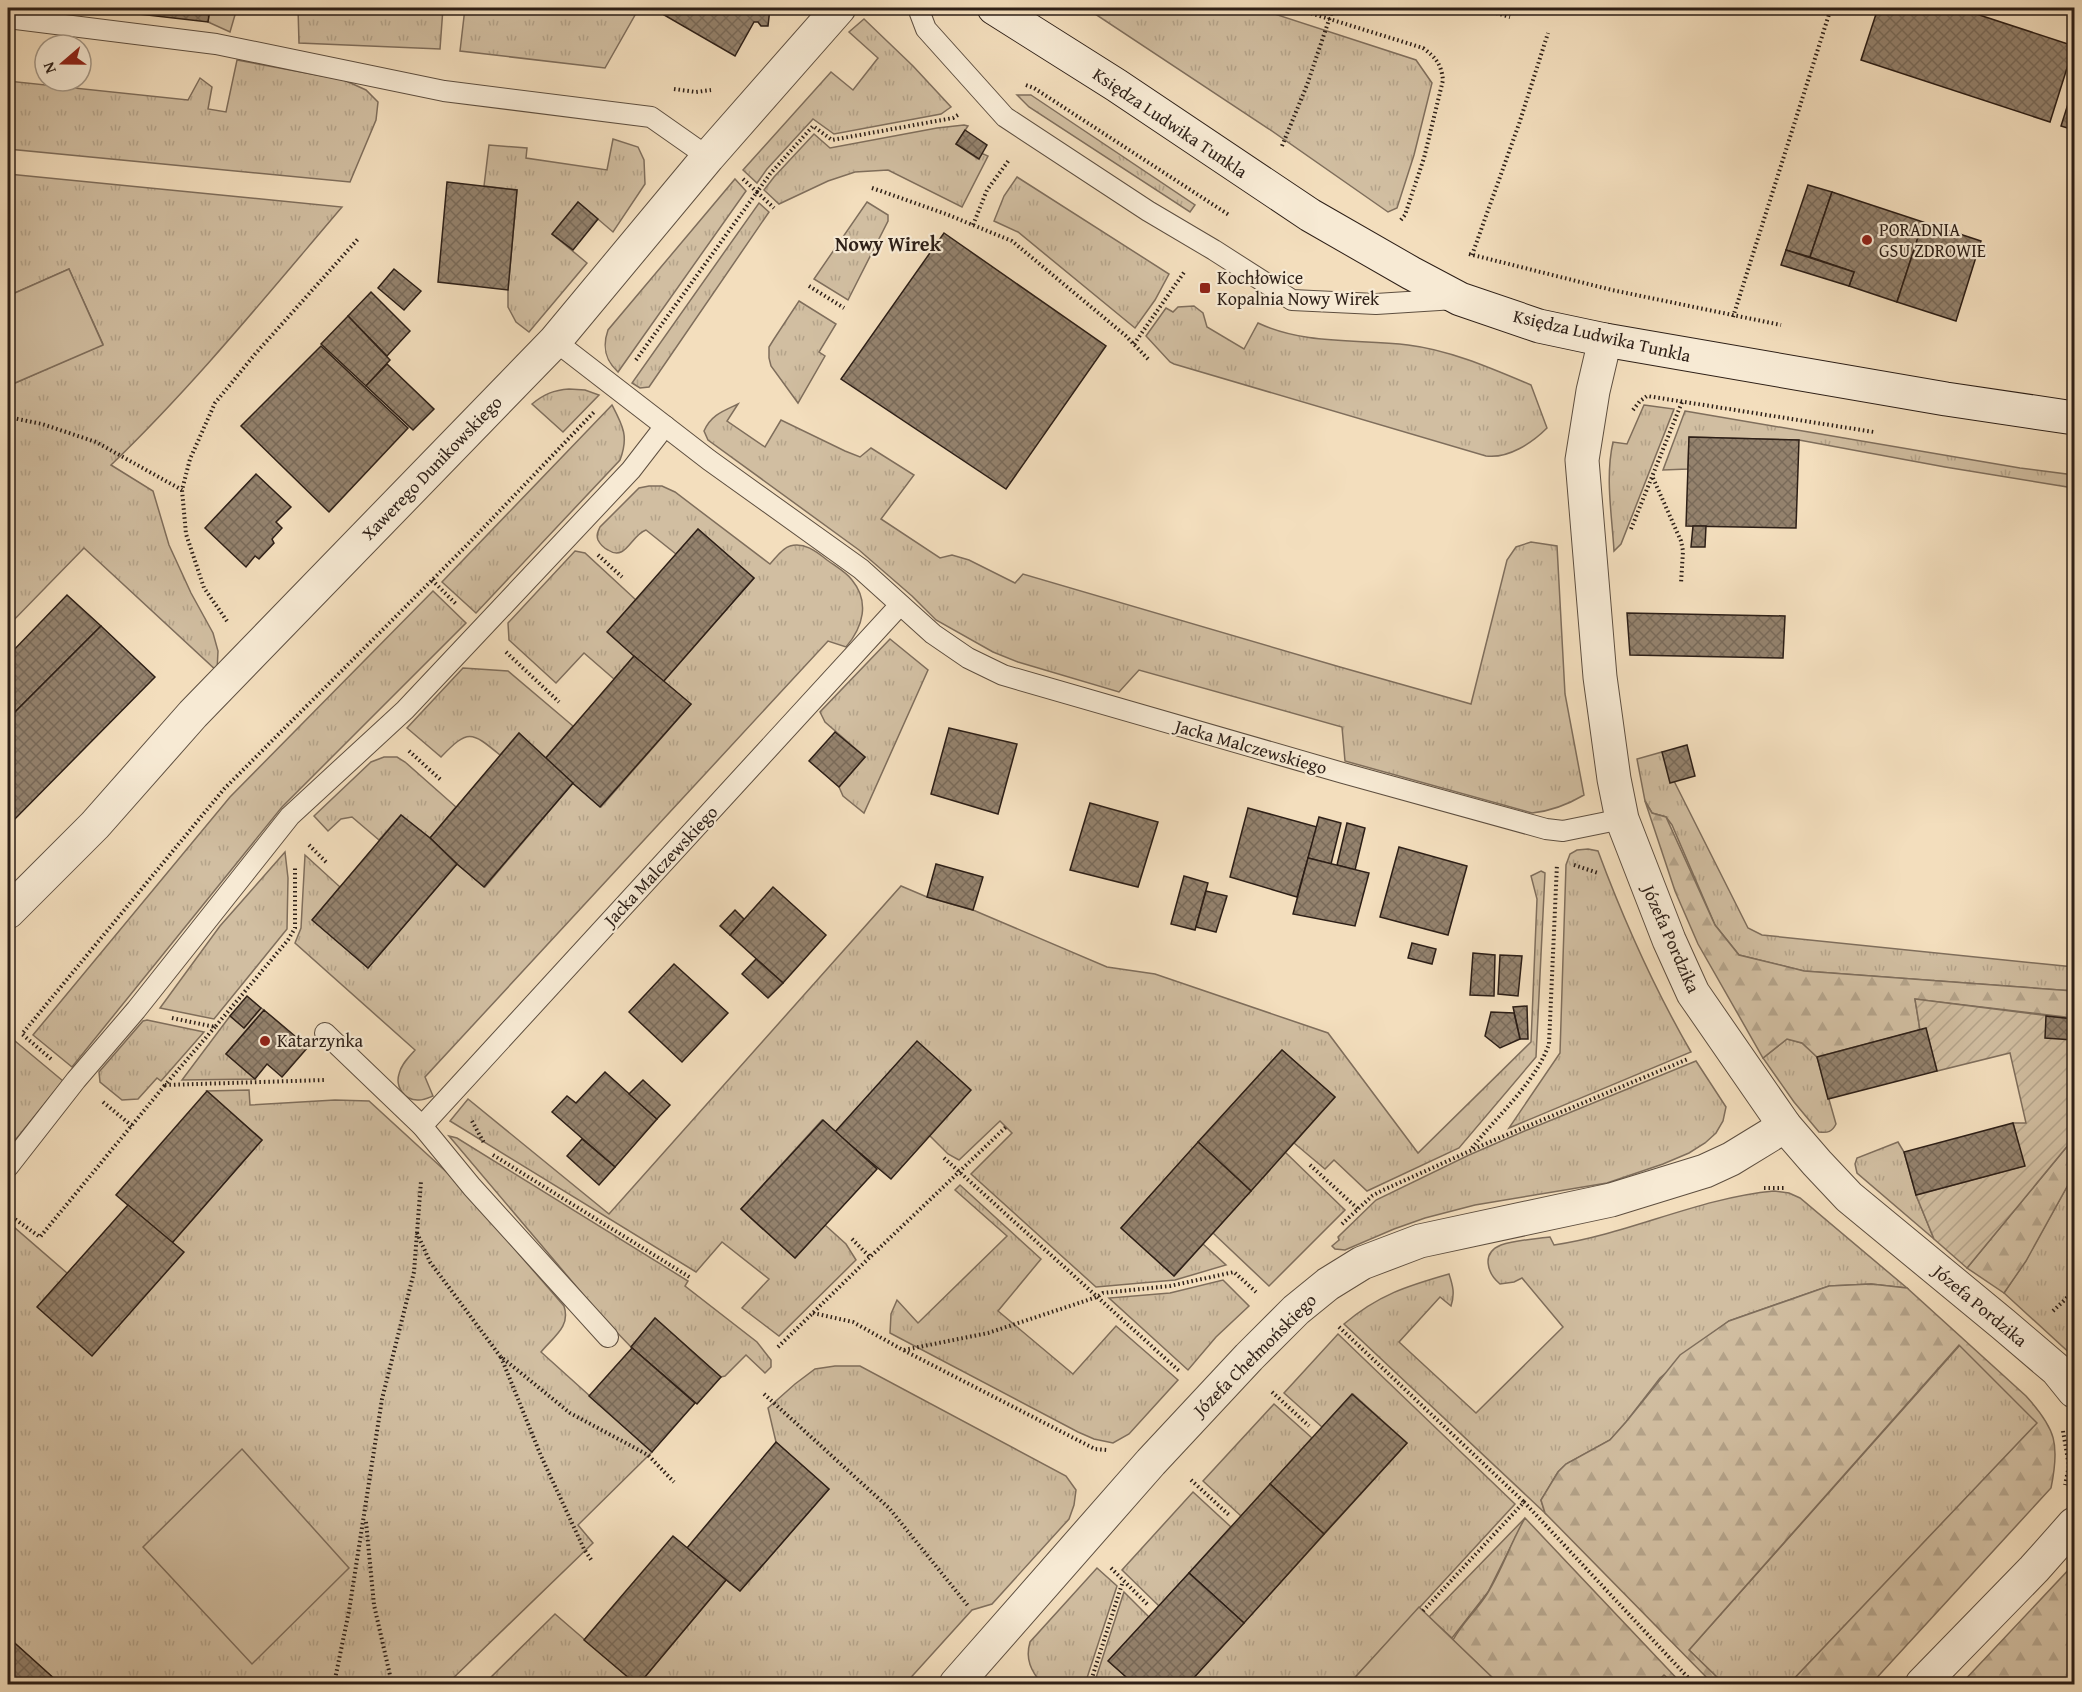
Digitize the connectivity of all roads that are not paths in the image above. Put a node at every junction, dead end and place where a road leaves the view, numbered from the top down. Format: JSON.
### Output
{"nodes":[{"id":1,"x":839,"y":8,"type":"edge"},
{"id":2,"x":918,"y":8,"type":"edge"},
{"id":3,"x":994,"y":8,"type":"edge"},
{"id":4,"x":8,"y":18,"type":"edge"},
{"id":5,"x":708,"y":157,"type":"junction"},
{"id":6,"x":1460,"y":299,"type":"junction"},
{"id":7,"x":1605,"y":340,"type":"junction"},
{"id":8,"x":555,"y":341,"type":"junction"},
{"id":9,"x":2074,"y":418,"type":"edge"},
{"id":10,"x":665,"y":426,"type":"junction"},
{"id":11,"x":900,"y":605,"type":"junction"},
{"id":12,"x":1622,"y":819,"type":"junction"},
{"id":13,"x":8,"y":912,"type":"edge"},
{"id":14,"x":326,"y":1033,"type":"dead end"},
{"id":15,"x":422,"y":1126,"type":"junction"},
{"id":16,"x":1785,"y":1126,"type":"junction"},
{"id":17,"x":8,"y":1167,"type":"edge"},
{"id":18,"x":608,"y":1337,"type":"dead end"},
{"id":19,"x":2074,"y":1391,"type":"edge"},
{"id":20,"x":2074,"y":1524,"type":"edge"},
{"id":21,"x":956,"y":1684,"type":"edge"},
{"id":22,"x":1922,"y":1684,"type":"edge"}],
"edges":[{"from":1,"to":5,"type":"street","name":"Xawerego Dunikowskiego"},
{"from":2,"to":6,"type":"lane"},
{"from":3,"to":6,"type":"street","name":"Księdza Ludwika Tunkla"},
{"from":4,"to":5,"type":"lane"},
{"from":5,"to":8,"type":"street","name":"Xawerego Dunikowskiego"},
{"from":6,"to":7,"type":"street","name":"Księdza Ludwika Tunkla"},
{"from":7,"to":9,"type":"street","name":"Księdza Ludwika Tunkla"},
{"from":7,"to":12,"type":"street","name":"Józefa Pordzika"},
{"from":8,"to":10,"type":"lane","name":"Jacka Malczewskiego"},
{"from":8,"to":13,"type":"street","name":"Xawerego Dunikowskiego"},
{"from":10,"to":11,"type":"lane","name":"Jacka Malczewskiego"},
{"from":10,"to":17,"type":"lane"},
{"from":11,"to":12,"type":"lane","name":"Jacka Malczewskiego"},
{"from":11,"to":15,"type":"lane","name":"Jacka Malczewskiego"},
{"from":12,"to":16,"type":"street","name":"Józefa Pordzika"},
{"from":14,"to":15,"type":"lane"},
{"from":15,"to":18,"type":"lane"},
{"from":16,"to":19,"type":"street","name":"Józefa Pordzika"},
{"from":16,"to":21,"type":"street","name":"Józefa Chełmońskiego"},
{"from":20,"to":22,"type":"street"}]}
